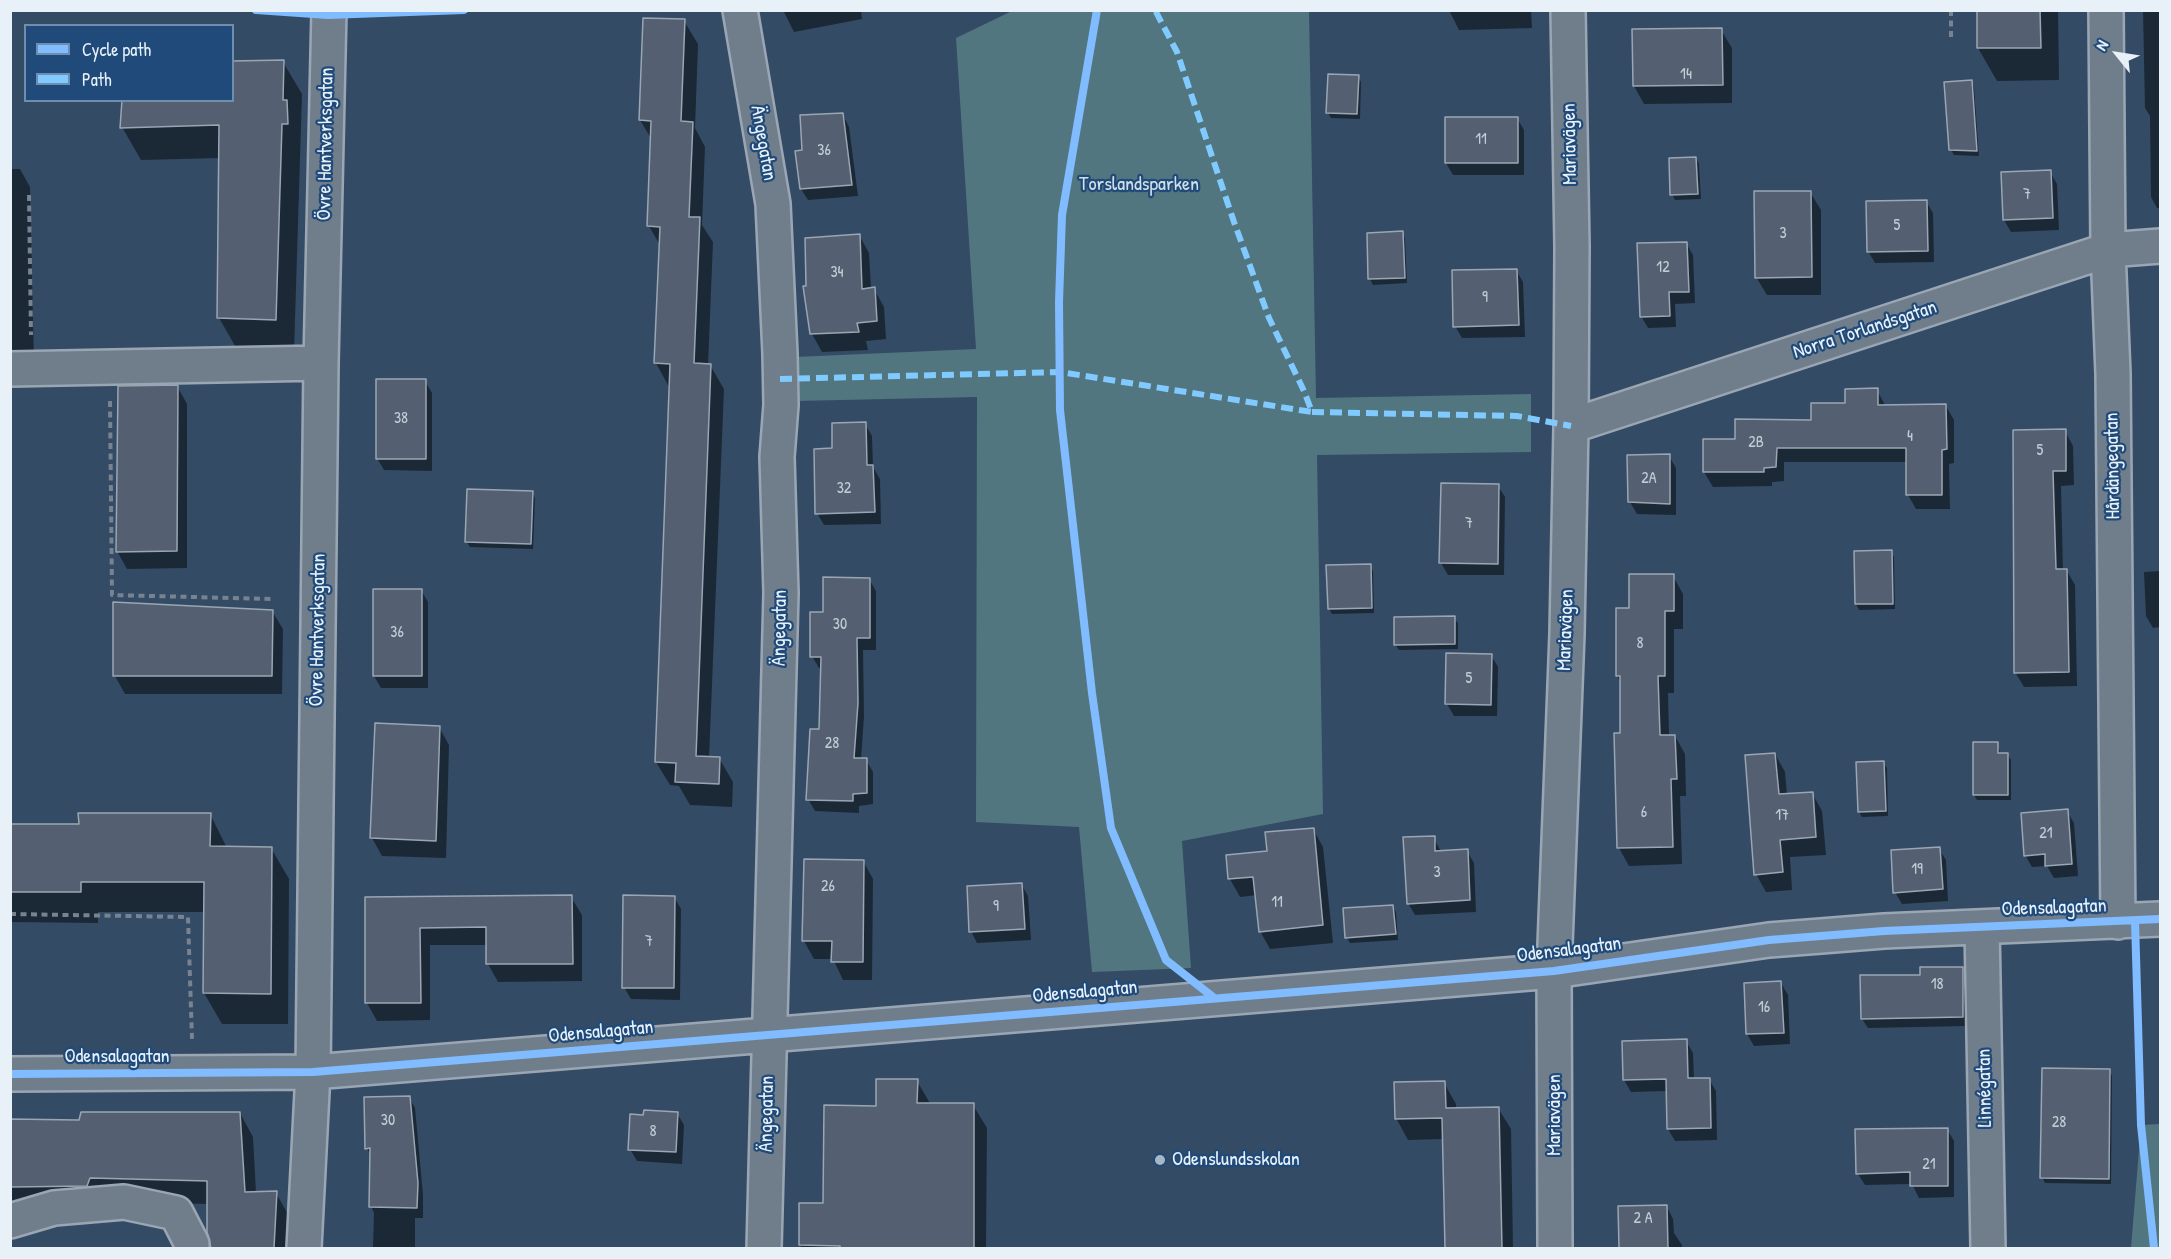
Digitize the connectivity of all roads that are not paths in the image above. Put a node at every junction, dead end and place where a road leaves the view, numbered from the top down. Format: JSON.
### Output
{"nodes":[{"id":1,"x":328,"y":10,"type":"edge"},
{"id":2,"x":740,"y":10,"type":"edge"},
{"id":3,"x":1569,"y":10,"type":"edge"},
{"id":4,"x":2106,"y":10,"type":"edge"},
{"id":5,"x":2160,"y":246,"type":"edge"},
{"id":6,"x":2108,"y":250,"type":"junction"},
{"id":7,"x":321,"y":363,"type":"junction"},
{"id":8,"x":21,"y":369,"type":"edge"},
{"id":9,"x":1571,"y":426,"type":"junction"},
{"id":10,"x":2160,"y":919,"type":"edge"},
{"id":11,"x":2118,"y":922,"type":"junction"},
{"id":12,"x":1982,"y":927,"type":"junction"},
{"id":13,"x":1554,"y":971,"type":"junction"},
{"id":14,"x":769,"y":1036,"type":"junction"},
{"id":15,"x":313,"y":1072,"type":"junction"},
{"id":16,"x":10,"y":1074,"type":"edge"},
{"id":17,"x":10,"y":1221,"type":"edge"},
{"id":18,"x":192,"y":1248,"type":"edge"},
{"id":19,"x":304,"y":1248,"type":"edge"},
{"id":20,"x":764,"y":1248,"type":"edge"},
{"id":21,"x":1555,"y":1248,"type":"edge"},
{"id":22,"x":1988,"y":1248,"type":"edge"}],
"edges":[{"from":1,"to":7,"type":"street","name":"Övre Hantverksgatan"},
{"from":2,"to":14,"type":"street","name":"Ängegatan"},
{"from":3,"to":9,"type":"street","name":"Mariavägen"},
{"from":4,"to":6,"type":"street","name":"Hårdängegatan"},
{"from":5,"to":6,"type":"street","name":"Norra Torlandsgatan"},
{"from":6,"to":9,"type":"street","name":"Norra Torlandsgatan"},
{"from":6,"to":11,"type":"street","name":"Hårdängegatan"},
{"from":7,"to":8,"type":"street"},
{"from":7,"to":15,"type":"street","name":"Övre Hantverksgatan"},
{"from":9,"to":13,"type":"street","name":"Mariavägen"},
{"from":10,"to":11,"type":"street","name":"Odensalagatan"},
{"from":11,"to":12,"type":"street","name":"Odensalagatan"},
{"from":12,"to":13,"type":"street","name":"Odensalagatan"},
{"from":12,"to":22,"type":"street","name":"Linnégatan"},
{"from":13,"to":14,"type":"street","name":"Odensalagatan"},
{"from":13,"to":21,"type":"street","name":"Mariavägen"},
{"from":14,"to":15,"type":"street","name":"Odensalagatan"},
{"from":14,"to":20,"type":"street","name":"Ängegatan"},
{"from":15,"to":16,"type":"street","name":"Odensalagatan"},
{"from":15,"to":19,"type":"street","name":"Övre Hantverksgatan"},
{"from":17,"to":18,"type":"street"}]}
